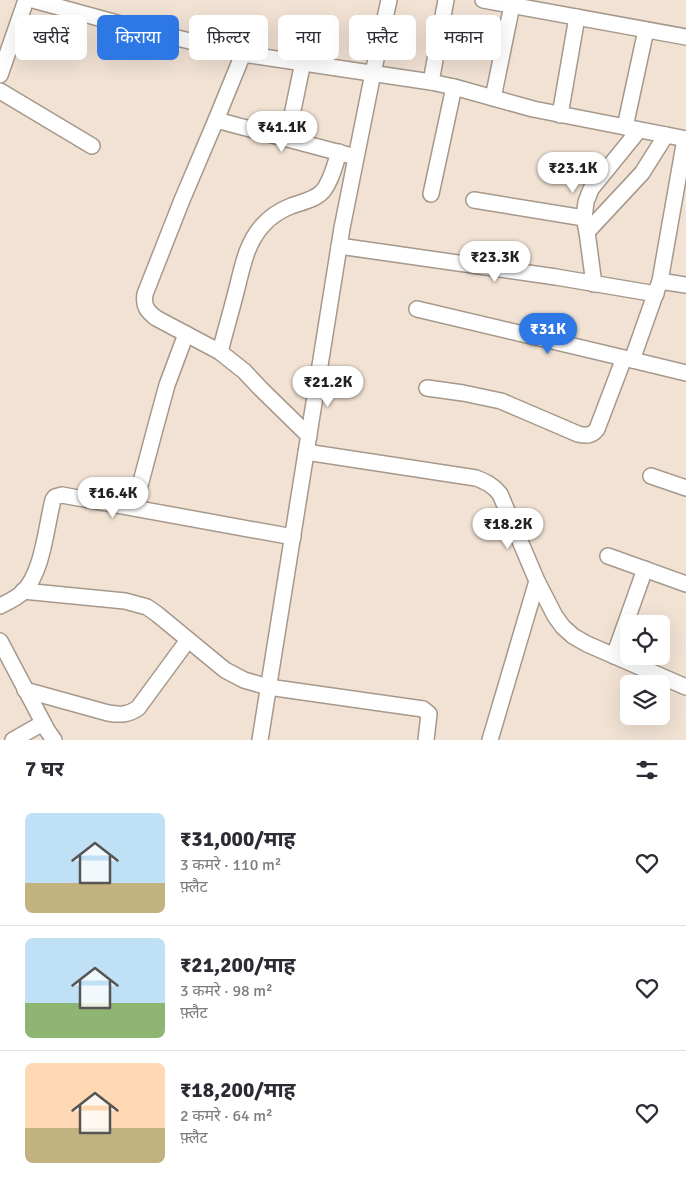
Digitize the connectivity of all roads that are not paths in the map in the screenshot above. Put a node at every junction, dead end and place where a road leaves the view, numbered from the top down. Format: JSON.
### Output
{"nodes":[{"id":1,"x":26,"y":0,"type":"edge"},
{"id":2,"x":33,"y":0,"type":"edge"},
{"id":3,"x":389,"y":0,"type":"edge"},
{"id":4,"x":446,"y":0,"type":"edge"},
{"id":5,"x":483,"y":0,"type":"edge"},
{"id":6,"x":512,"y":5,"type":"junction"},
{"id":7,"x":577,"y":17,"type":"junction"},
{"id":8,"x":646,"y":30,"type":"junction"},
{"id":9,"x":686,"y":37,"type":"edge"},
{"id":10,"x":189,"y":41,"type":"edge"},
{"id":11,"x":268,"y":57,"type":"edge"},
{"id":12,"x":241,"y":60,"type":"edge"},
{"id":13,"x":303,"y":62,"type":"junction"},
{"id":14,"x":373,"y":73,"type":"junction"},
{"id":15,"x":0,"y":75,"type":"edge"},
{"id":16,"x":431,"y":82,"type":"junction"},
{"id":17,"x":454,"y":87,"type":"junction"},
{"id":18,"x":0,"y":91,"type":"edge"},
{"id":19,"x":492,"y":98,"type":"junction"},
{"id":20,"x":560,"y":114,"type":"junction"},
{"id":21,"x":216,"y":120,"type":"junction"},
{"id":22,"x":632,"y":128,"type":"junction"},
{"id":23,"x":666,"y":135,"type":"junction"},
{"id":24,"x":287,"y":139,"type":"junction"},
{"id":25,"x":686,"y":139,"type":"edge"},
{"id":26,"x":92,"y":146,"type":"dead end"},
{"id":27,"x":339,"y":152,"type":"junction"},
{"id":28,"x":356,"y":157,"type":"junction"},
{"id":29,"x":431,"y":194,"type":"dead end"},
{"id":30,"x":474,"y":200,"type":"dead end"},
{"id":31,"x":585,"y":225,"type":"junction"},
{"id":32,"x":339,"y":246,"type":"junction"},
{"id":33,"x":594,"y":284,"type":"junction"},
{"id":34,"x":686,"y":286,"type":"edge"},
{"id":35,"x":658,"y":287,"type":"junction"},
{"id":36,"x":417,"y":309,"type":"dead end"},
{"id":37,"x":186,"y":334,"type":"junction"},
{"id":38,"x":220,"y":352,"type":"junction"},
{"id":39,"x":628,"y":359,"type":"junction"},
{"id":40,"x":686,"y":374,"type":"edge"},
{"id":41,"x":428,"y":388,"type":"dead end"},
{"id":42,"x":309,"y":436,"type":"junction"},
{"id":43,"x":306,"y":452,"type":"junction"},
{"id":44,"x":651,"y":476,"type":"dead end"},
{"id":45,"x":686,"y":488,"type":"edge"},
{"id":46,"x":134,"y":508,"type":"junction"},
{"id":47,"x":292,"y":537,"type":"junction"},
{"id":48,"x":608,"y":556,"type":"dead end"},
{"id":49,"x":645,"y":569,"type":"junction"},
{"id":50,"x":537,"y":581,"type":"junction"},
{"id":51,"x":686,"y":584,"type":"edge"},
{"id":52,"x":24,"y":591,"type":"junction"},
{"id":53,"x":0,"y":606,"type":"edge"},
{"id":54,"x":188,"y":640,"type":"junction"},
{"id":55,"x":0,"y":641,"type":"edge"},
{"id":56,"x":614,"y":656,"type":"junction"},
{"id":57,"x":268,"y":687,"type":"junction"},
{"id":58,"x":686,"y":687,"type":"edge"},
{"id":59,"x":26,"y":690,"type":"junction"},
{"id":60,"x":43,"y":722,"type":"junction"},
{"id":61,"x":13,"y":740,"type":"edge"},
{"id":62,"x":54,"y":740,"type":"edge"},
{"id":63,"x":260,"y":740,"type":"edge"},
{"id":64,"x":426,"y":740,"type":"edge"},
{"id":65,"x":490,"y":740,"type":"edge"}],
"edges":[{"from":1,"to":15,"type":"street"},
{"from":2,"to":10,"type":"street"},
{"from":3,"to":14,"type":"street"},
{"from":4,"to":16,"type":"street"},
{"from":5,"to":6,"type":"street"},
{"from":6,"to":7,"type":"street"},
{"from":6,"to":19,"type":"street"},
{"from":7,"to":8,"type":"street"},
{"from":7,"to":20,"type":"street"},
{"from":8,"to":9,"type":"street"},
{"from":8,"to":22,"type":"street"},
{"from":11,"to":13,"type":"street"},
{"from":12,"to":21,"type":"street"},
{"from":13,"to":14,"type":"street"},
{"from":13,"to":24,"type":"street"},
{"from":14,"to":16,"type":"street"},
{"from":14,"to":28,"type":"street"},
{"from":16,"to":17,"type":"street"},
{"from":17,"to":19,"type":"street"},
{"from":17,"to":29,"type":"street"},
{"from":18,"to":26,"type":"street"},
{"from":19,"to":20,"type":"street"},
{"from":20,"to":22,"type":"street"},
{"from":21,"to":24,"type":"street"},
{"from":21,"to":37,"type":"street"},
{"from":22,"to":23,"type":"street"},
{"from":22,"to":31,"type":"street"},
{"from":23,"to":25,"type":"street"},
{"from":23,"to":31,"type":"street"},
{"from":24,"to":27,"type":"street"},
{"from":25,"to":35,"type":"street"},
{"from":27,"to":28,"type":"street"},
{"from":27,"to":38,"type":"street"},
{"from":28,"to":32,"type":"street"},
{"from":30,"to":31,"type":"street"},
{"from":31,"to":33,"type":"street"},
{"from":32,"to":33,"type":"street"},
{"from":32,"to":42,"type":"street"},
{"from":33,"to":35,"type":"street"},
{"from":34,"to":35,"type":"street"},
{"from":35,"to":39,"type":"street"},
{"from":36,"to":39,"type":"street"},
{"from":37,"to":38,"type":"street"},
{"from":37,"to":46,"type":"street"},
{"from":38,"to":42,"type":"street"},
{"from":39,"to":40,"type":"street"},
{"from":39,"to":41,"type":"street"},
{"from":42,"to":43,"type":"street"},
{"from":43,"to":47,"type":"street"},
{"from":43,"to":50,"type":"street"},
{"from":44,"to":45,"type":"street"},
{"from":46,"to":47,"type":"street"},
{"from":46,"to":52,"type":"street"},
{"from":47,"to":57,"type":"street"},
{"from":48,"to":49,"type":"street"},
{"from":49,"to":51,"type":"street"},
{"from":49,"to":56,"type":"street"},
{"from":50,"to":56,"type":"street"},
{"from":50,"to":65,"type":"street"},
{"from":52,"to":53,"type":"street"},
{"from":52,"to":54,"type":"street"},
{"from":54,"to":57,"type":"street"},
{"from":54,"to":59,"type":"street"},
{"from":55,"to":59,"type":"street"},
{"from":56,"to":58,"type":"street"},
{"from":57,"to":63,"type":"street"},
{"from":57,"to":64,"type":"street"},
{"from":59,"to":60,"type":"street"},
{"from":60,"to":61,"type":"street"},
{"from":60,"to":62,"type":"street"}]}
